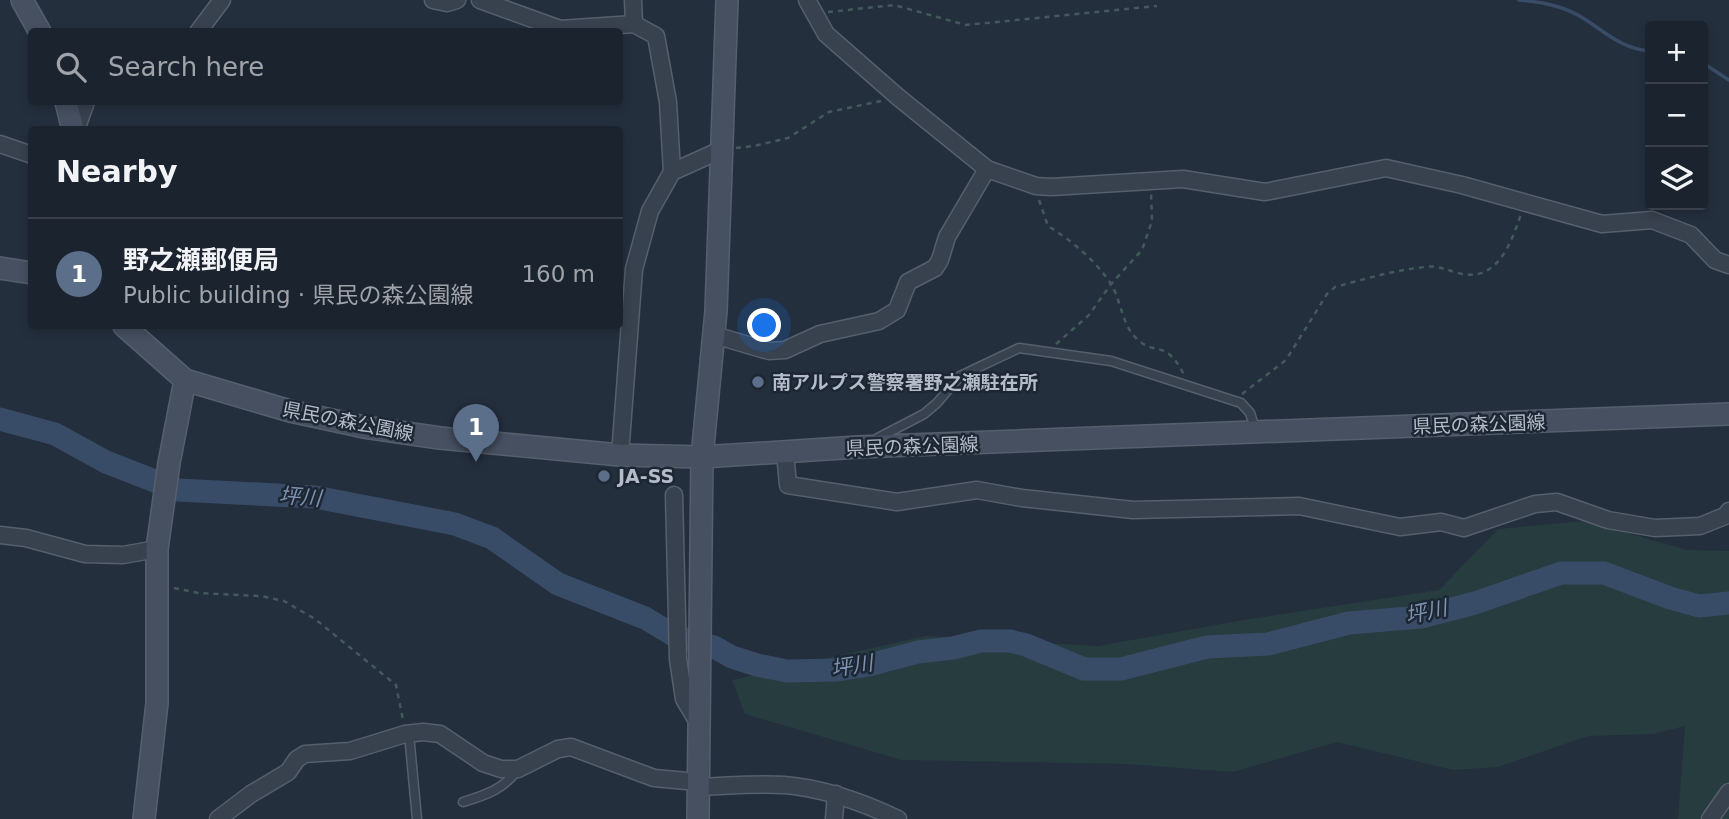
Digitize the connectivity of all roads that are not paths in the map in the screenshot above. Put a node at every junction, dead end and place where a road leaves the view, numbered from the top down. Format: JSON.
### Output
{"nodes":[{"id":1,"x":22,"y":0,"type":"edge"},
{"id":2,"x":222,"y":0,"type":"edge"},
{"id":3,"x":433,"y":0,"type":"edge"},
{"id":4,"x":457,"y":0,"type":"edge"},
{"id":5,"x":480,"y":0,"type":"edge"},
{"id":6,"x":633,"y":0,"type":"edge"},
{"id":7,"x":727,"y":0,"type":"edge"},
{"id":8,"x":807,"y":0,"type":"edge"},
{"id":9,"x":634,"y":24,"type":"junction"},
{"id":10,"x":38,"y":28,"type":"edge"},
{"id":11,"x":201,"y":28,"type":"edge"},
{"id":12,"x":557,"y":28,"type":"edge"},
{"id":13,"x":575,"y":28,"type":"edge"},
{"id":14,"x":67,"y":105,"type":"edge"},
{"id":15,"x":85,"y":105,"type":"edge"},
{"id":16,"x":74,"y":126,"type":"edge"},
{"id":17,"x":77,"y":126,"type":"edge"},
{"id":18,"x":0,"y":144,"type":"edge"},
{"id":19,"x":723,"y":149,"type":"junction"},
{"id":20,"x":28,"y":154,"type":"edge"},
{"id":21,"x":987,"y":169,"type":"junction"},
{"id":22,"x":672,"y":172,"type":"junction"},
{"id":23,"x":1729,"y":265,"type":"edge"},
{"id":24,"x":0,"y":268,"type":"edge"},
{"id":25,"x":28,"y":272,"type":"edge"},
{"id":26,"x":127,"y":329,"type":"edge"},
{"id":27,"x":713,"y":335,"type":"junction"},
{"id":28,"x":185,"y":380,"type":"junction"},
{"id":29,"x":1729,"y":414,"type":"edge"},
{"id":30,"x":1256,"y":432,"type":"junction"},
{"id":31,"x":858,"y":447,"type":"junction"},
{"id":32,"x":785,"y":453,"type":"junction"},
{"id":33,"x":620,"y":455,"type":"junction"},
{"id":34,"x":702,"y":457,"type":"junction"},
{"id":35,"x":674,"y":495,"type":"dead end"},
{"id":36,"x":1729,"y":511,"type":"edge"},
{"id":37,"x":0,"y":535,"type":"edge"},
{"id":38,"x":158,"y":542,"type":"junction"},
{"id":39,"x":699,"y":724,"type":"junction"},
{"id":40,"x":407,"y":734,"type":"junction"},
{"id":41,"x":518,"y":769,"type":"junction"},
{"id":42,"x":698,"y":785,"type":"junction"},
{"id":43,"x":1729,"y":792,"type":"edge"},
{"id":44,"x":836,"y":794,"type":"junction"},
{"id":45,"x":463,"y":802,"type":"dead end"},
{"id":46,"x":144,"y":819,"type":"edge"},
{"id":47,"x":218,"y":819,"type":"edge"},
{"id":48,"x":417,"y":819,"type":"edge"},
{"id":49,"x":698,"y":819,"type":"edge"},
{"id":50,"x":834,"y":819,"type":"edge"},
{"id":51,"x":898,"y":819,"type":"edge"},
{"id":52,"x":1710,"y":819,"type":"edge"}],
"edges":[{"from":1,"to":10,"type":"main road"},
{"from":2,"to":11,"type":"street"},
{"from":3,"to":4,"type":"street"},
{"from":5,"to":12,"type":"street"},
{"from":6,"to":9,"type":"street"},
{"from":7,"to":19,"type":"main road"},
{"from":8,"to":21,"type":"street"},
{"from":9,"to":13,"type":"street"},
{"from":9,"to":22,"type":"street"},
{"from":14,"to":16,"type":"main road"},
{"from":15,"to":17,"type":"street"},
{"from":18,"to":20,"type":"street"},
{"from":19,"to":22,"type":"street"},
{"from":19,"to":27,"type":"main road"},
{"from":21,"to":23,"type":"street"},
{"from":21,"to":27,"type":"street"},
{"from":22,"to":33,"type":"street"},
{"from":24,"to":25,"type":"main road"},
{"from":26,"to":28,"type":"main road","name":"県民の森公園線"},
{"from":27,"to":34,"type":"main road"},
{"from":28,"to":33,"type":"main road","name":"県民の森公園線"},
{"from":28,"to":38,"type":"main road"},
{"from":29,"to":30,"type":"main road","name":"県民の森公園線"},
{"from":30,"to":31,"type":"main road","name":"県民の森公園線"},
{"from":30,"to":31,"type":"lane"},
{"from":31,"to":32,"type":"main road","name":"県民の森公園線"},
{"from":32,"to":34,"type":"main road","name":"県民の森公園線"},
{"from":32,"to":36,"type":"street"},
{"from":33,"to":34,"type":"main road","name":"県民の森公園線"},
{"from":34,"to":39,"type":"main road"},
{"from":35,"to":39,"type":"street"},
{"from":37,"to":38,"type":"street"},
{"from":38,"to":46,"type":"main road"},
{"from":39,"to":42,"type":"main road"},
{"from":40,"to":41,"type":"street"},
{"from":40,"to":47,"type":"street"},
{"from":40,"to":48,"type":"lane"},
{"from":41,"to":42,"type":"street"},
{"from":41,"to":45,"type":"lane"},
{"from":42,"to":44,"type":"street"},
{"from":42,"to":49,"type":"main road"},
{"from":43,"to":52,"type":"street"},
{"from":44,"to":50,"type":"street"},
{"from":44,"to":51,"type":"street"}]}
